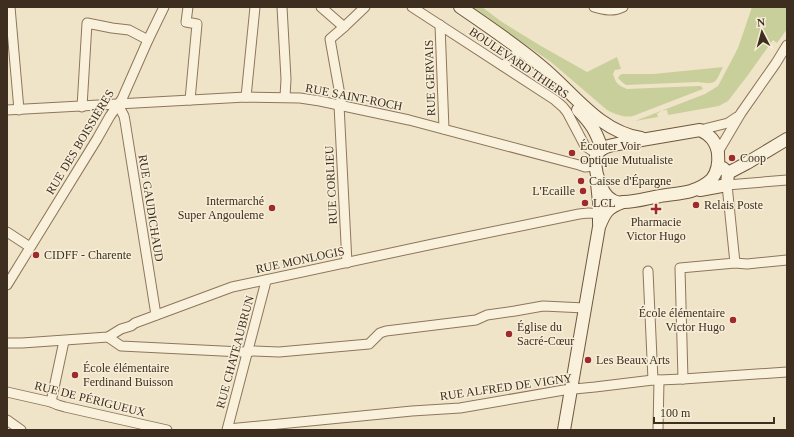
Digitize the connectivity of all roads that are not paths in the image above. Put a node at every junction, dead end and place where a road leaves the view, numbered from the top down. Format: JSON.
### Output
{"nodes":[{"id":1,"x":10,"y":7,"type":"edge"},
{"id":2,"x":164,"y":7,"type":"edge"},
{"id":3,"x":188,"y":7,"type":"edge"},
{"id":4,"x":255,"y":7,"type":"edge"},
{"id":5,"x":282,"y":7,"type":"edge"},
{"id":6,"x":321,"y":7,"type":"edge"},
{"id":7,"x":365,"y":7,"type":"edge"},
{"id":8,"x":412,"y":7,"type":"edge"},
{"id":9,"x":450,"y":7,"type":"edge"},
{"id":10,"x":460,"y":7,"type":"edge"},
{"id":11,"x":594,"y":7,"type":"edge"},
{"id":12,"x":623,"y":7,"type":"edge"},
{"id":13,"x":440,"y":25,"type":"junction"},
{"id":14,"x":344,"y":27,"type":"junction"},
{"id":15,"x":148,"y":40,"type":"junction"},
{"id":16,"x":787,"y":44,"type":"edge"},
{"id":17,"x":517,"y":53,"type":"junction"},
{"id":18,"x":787,"y":53,"type":"edge"},
{"id":19,"x":776,"y":63,"type":"junction"},
{"id":20,"x":503,"y":66,"type":"junction"},
{"id":21,"x":246,"y":97,"type":"junction"},
{"id":22,"x":285,"y":97,"type":"junction"},
{"id":23,"x":190,"y":100,"type":"junction"},
{"id":24,"x":118,"y":105,"type":"junction"},
{"id":25,"x":340,"y":105,"type":"junction"},
{"id":26,"x":82,"y":107,"type":"junction"},
{"id":27,"x":7,"y":110,"type":"edge"},
{"id":28,"x":19,"y":110,"type":"junction"},
{"id":29,"x":741,"y":113,"type":"junction"},
{"id":30,"x":444,"y":129,"type":"junction"},
{"id":31,"x":700,"y":130,"type":"junction"},
{"id":32,"x":648,"y":139,"type":"junction"},
{"id":33,"x":787,"y":139,"type":"edge"},
{"id":34,"x":599,"y":151,"type":"junction"},
{"id":35,"x":718,"y":158,"type":"junction"},
{"id":36,"x":595,"y":166,"type":"junction"},
{"id":37,"x":728,"y":172,"type":"junction"},
{"id":38,"x":787,"y":180,"type":"edge"},
{"id":39,"x":727,"y":185,"type":"junction"},
{"id":40,"x":690,"y":191,"type":"junction"},
{"id":41,"x":623,"y":202,"type":"junction"},
{"id":42,"x":602,"y":213,"type":"junction"},
{"id":43,"x":7,"y":232,"type":"edge"},
{"id":44,"x":30,"y":247,"type":"junction"},
{"id":45,"x":787,"y":260,"type":"edge"},
{"id":46,"x":347,"y":263,"type":"junction"},
{"id":47,"x":735,"y":263,"type":"junction"},
{"id":48,"x":648,"y":271,"type":"dead end"},
{"id":49,"x":266,"y":280,"type":"junction"},
{"id":50,"x":7,"y":285,"type":"edge"},
{"id":51,"x":585,"y":308,"type":"junction"},
{"id":52,"x":156,"y":315,"type":"junction"},
{"id":53,"x":108,"y":338,"type":"junction"},
{"id":54,"x":64,"y":341,"type":"junction"},
{"id":55,"x":7,"y":343,"type":"edge"},
{"id":56,"x":248,"y":352,"type":"junction"},
{"id":57,"x":787,"y":372,"type":"edge"},
{"id":58,"x":683,"y":379,"type":"junction"},
{"id":59,"x":656,"y":380,"type":"junction"},
{"id":60,"x":571,"y":389,"type":"junction"},
{"id":61,"x":9,"y":395,"type":"edge"},
{"id":62,"x":51,"y":402,"type":"junction"},
{"id":63,"x":7,"y":420,"type":"edge"},
{"id":64,"x":21,"y":430,"type":"edge"},
{"id":65,"x":167,"y":430,"type":"edge"},
{"id":66,"x":228,"y":430,"type":"edge"},
{"id":67,"x":564,"y":430,"type":"edge"},
{"id":68,"x":658,"y":430,"type":"edge"}],
"edges":[{"from":1,"to":28,"type":"street"},
{"from":2,"to":15,"type":"street","name":"RUE DES BOISSIÈRES"},
{"from":3,"to":23,"type":"street"},
{"from":4,"to":21,"type":"street"},
{"from":5,"to":22,"type":"street"},
{"from":6,"to":14,"type":"street"},
{"from":7,"to":14,"type":"street"},
{"from":8,"to":13,"type":"street","name":"BOULEVARD THIERS"},
{"from":9,"to":17,"type":"main road"},
{"from":10,"to":32,"type":"main road"},
{"from":11,"to":12,"type":"street"},
{"from":13,"to":20,"type":"street","name":"BOULEVARD THIERS"},
{"from":13,"to":30,"type":"street","name":"RUE GERVAIS"},
{"from":14,"to":25,"type":"street","name":"RUE CORLIEU"},
{"from":15,"to":24,"type":"street","name":"RUE DES BOISSIÈRES"},
{"from":15,"to":26,"type":"street"},
{"from":16,"to":19,"type":"street"},
{"from":17,"to":20,"type":"street"},
{"from":17,"to":34,"type":"main road"},
{"from":18,"to":19,"type":"street"},
{"from":19,"to":29,"type":"street"},
{"from":20,"to":34,"type":"street","name":"BOULEVARD THIERS"},
{"from":21,"to":22,"type":"street","name":"RUE SAINT-ROCH"},
{"from":21,"to":23,"type":"street","name":"RUE SAINT-ROCH"},
{"from":22,"to":25,"type":"street","name":"RUE SAINT-ROCH"},
{"from":23,"to":24,"type":"street","name":"RUE SAINT-ROCH"},
{"from":24,"to":26,"type":"street","name":"RUE SAINT-ROCH"},
{"from":24,"to":44,"type":"street","name":"RUE DES BOISSIÈRES"},
{"from":24,"to":52,"type":"street","name":"RUE GAUDICHAUD"},
{"from":25,"to":30,"type":"street","name":"RUE SAINT-ROCH"},
{"from":25,"to":46,"type":"street","name":"RUE CORLIEU"},
{"from":26,"to":28,"type":"street","name":"RUE SAINT-ROCH"},
{"from":27,"to":28,"type":"street","name":"RUE SAINT-ROCH"},
{"from":29,"to":31,"type":"street"},
{"from":29,"to":35,"type":"street"},
{"from":30,"to":36,"type":"street","name":"RUE SAINT-ROCH"},
{"from":31,"to":32,"type":"main road"},
{"from":31,"to":35,"type":"main road"},
{"from":32,"to":34,"type":"main road"},
{"from":33,"to":37,"type":"main road"},
{"from":34,"to":36,"type":"main road"},
{"from":35,"to":37,"type":"main road"},
{"from":35,"to":40,"type":"main road"},
{"from":36,"to":41,"type":"main road"},
{"from":36,"to":42,"type":"main road"},
{"from":37,"to":39,"type":"main road"},
{"from":38,"to":39,"type":"street"},
{"from":39,"to":40,"type":"main road"},
{"from":39,"to":47,"type":"street"},
{"from":40,"to":41,"type":"main road"},
{"from":41,"to":42,"type":"main road"},
{"from":42,"to":46,"type":"street","name":"RUE MONLOGIS"},
{"from":42,"to":51,"type":"main road"},
{"from":43,"to":44,"type":"street"},
{"from":44,"to":50,"type":"street","name":"RUE DES BOISSIÈRES"},
{"from":45,"to":47,"type":"street"},
{"from":46,"to":49,"type":"street","name":"RUE MONLOGIS"},
{"from":47,"to":58,"type":"street"},
{"from":48,"to":59,"type":"street"},
{"from":49,"to":52,"type":"street","name":"RUE MONLOGIS"},
{"from":49,"to":56,"type":"street","name":"RUE CHATEAUBRUN"},
{"from":51,"to":56,"type":"street"},
{"from":51,"to":60,"type":"main road"},
{"from":52,"to":53,"type":"street","name":"RUE MONLOGIS"},
{"from":53,"to":54,"type":"street","name":"RUE MONLOGIS"},
{"from":53,"to":56,"type":"street"},
{"from":54,"to":55,"type":"street","name":"RUE MONLOGIS"},
{"from":54,"to":62,"type":"street"},
{"from":56,"to":66,"type":"street","name":"RUE CHATEAUBRUN"},
{"from":57,"to":58,"type":"street","name":"RUE ALFRED DE VIGNY"},
{"from":58,"to":59,"type":"street","name":"RUE ALFRED DE VIGNY"},
{"from":59,"to":60,"type":"street","name":"RUE ALFRED DE VIGNY"},
{"from":59,"to":68,"type":"street"},
{"from":60,"to":66,"type":"street","name":"RUE ALFRED DE VIGNY"},
{"from":60,"to":67,"type":"main road"},
{"from":61,"to":62,"type":"street","name":"RUE DE PÉRIGUEUX"},
{"from":62,"to":65,"type":"street","name":"RUE DE PÉRIGUEUX"},
{"from":63,"to":64,"type":"street"}]}
